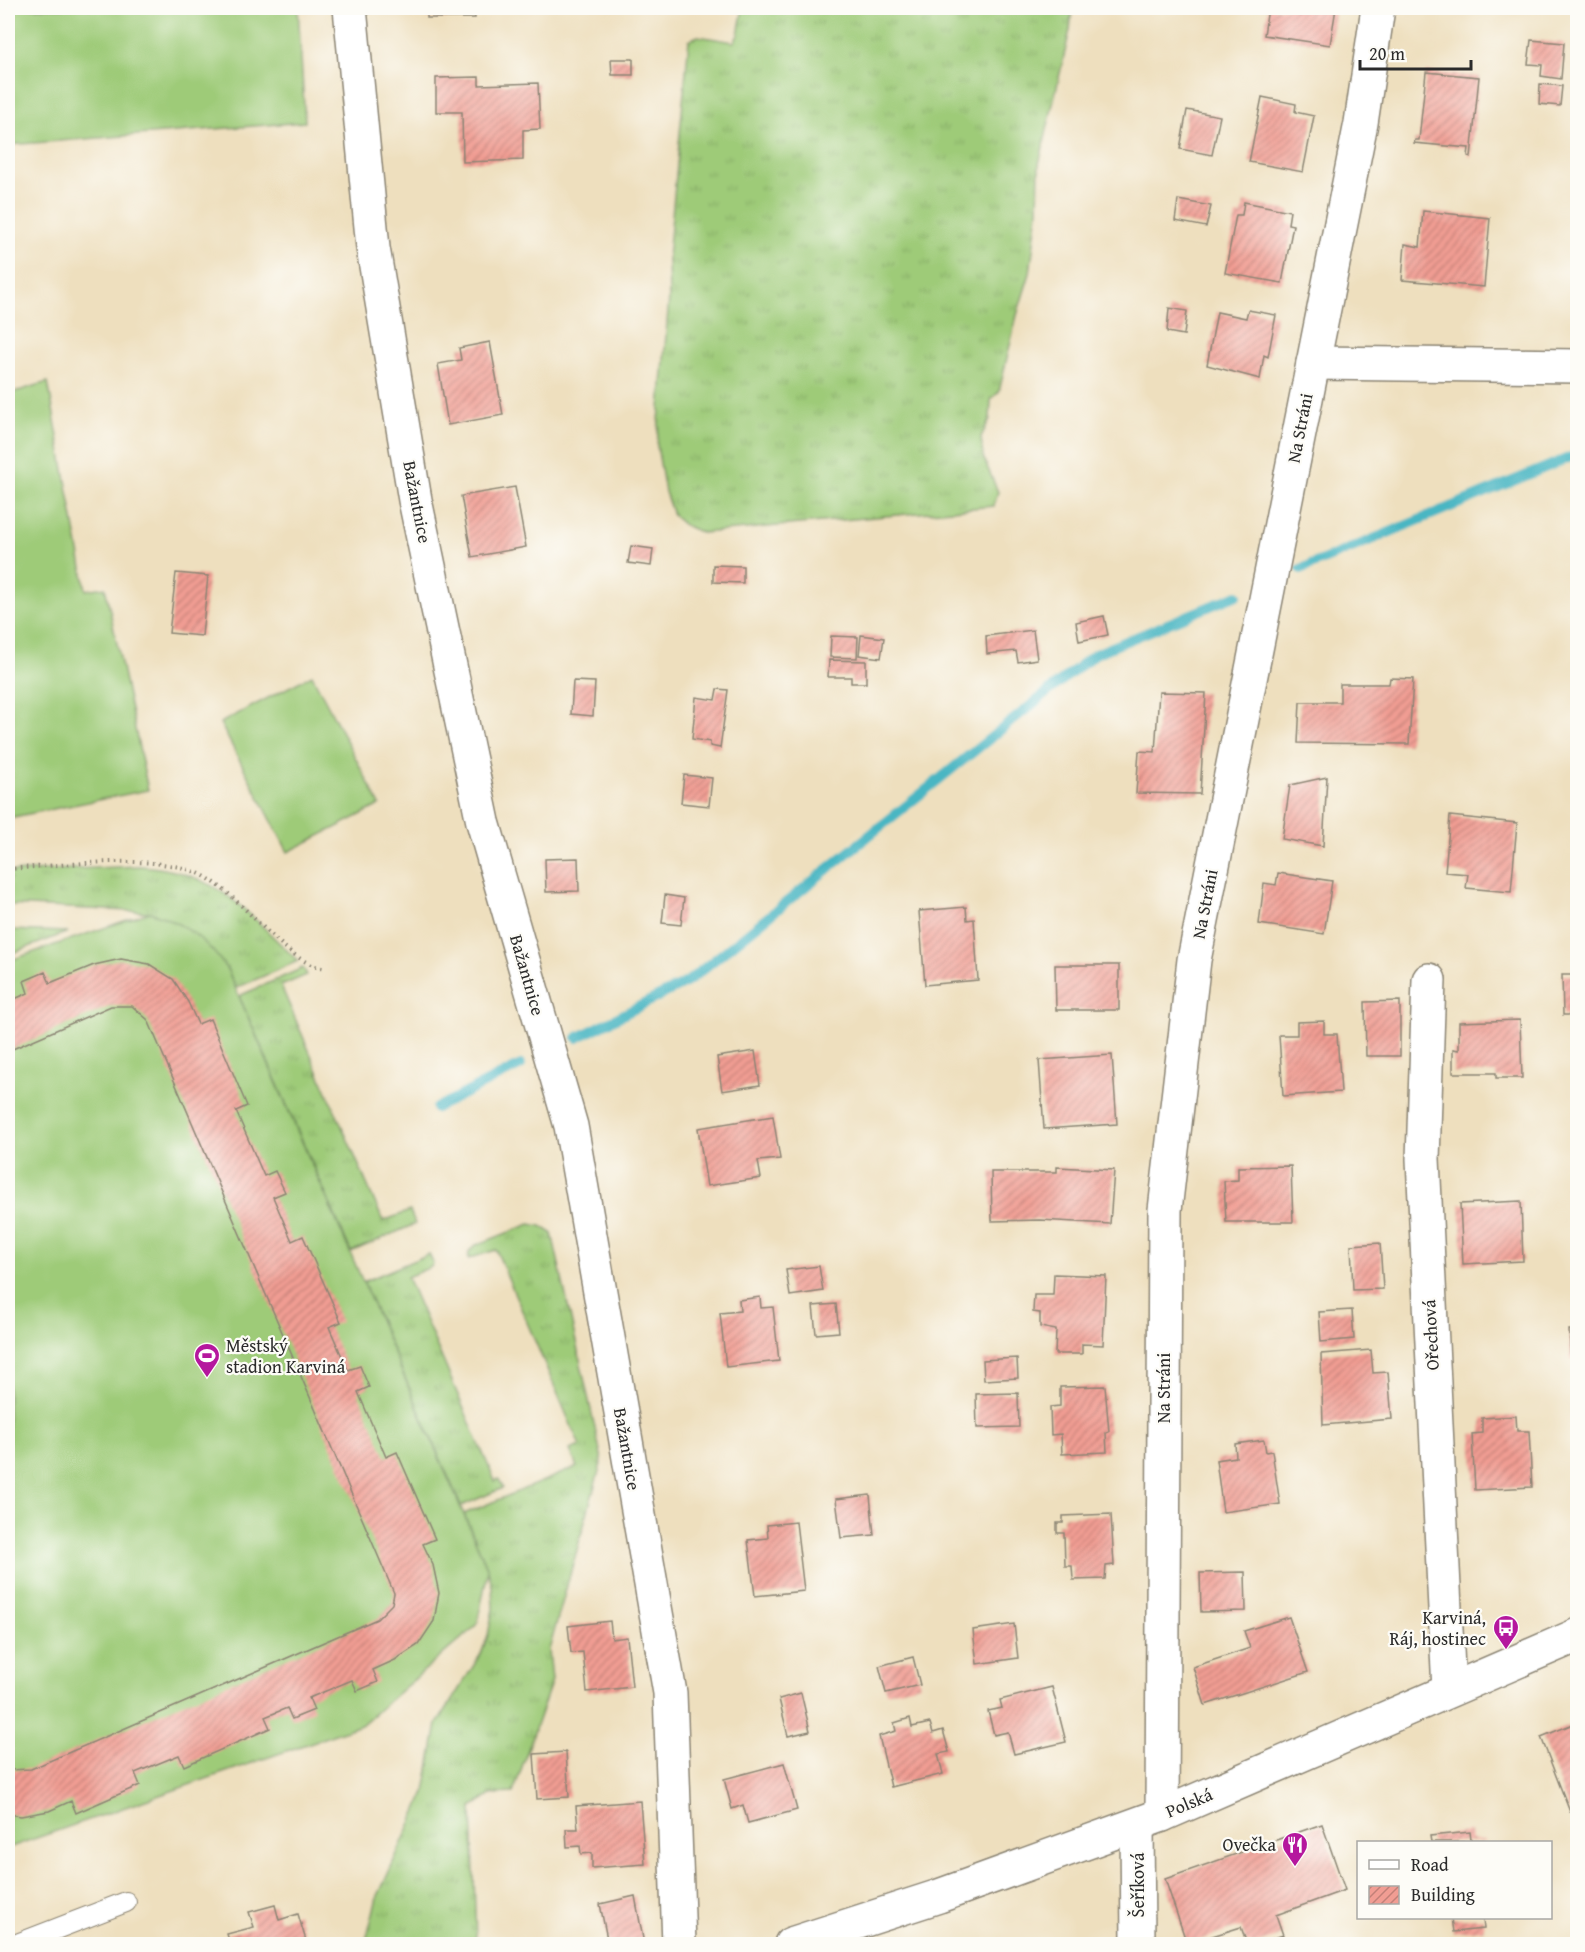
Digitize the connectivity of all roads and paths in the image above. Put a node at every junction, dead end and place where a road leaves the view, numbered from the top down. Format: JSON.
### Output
{"nodes":[{"id":1,"x":350,"y":8,"type":"edge"},
{"id":2,"x":1378,"y":8,"type":"edge"},
{"id":3,"x":1313,"y":363,"type":"junction"},
{"id":4,"x":1578,"y":366,"type":"edge"},
{"id":5,"x":8,"y":869,"type":"edge"},
{"id":6,"x":323,"y":968,"type":"dead end"},
{"id":7,"x":1429,"y":980,"type":"dead end"},
{"id":8,"x":1578,"y":1635,"type":"edge"},
{"id":9,"x":1449,"y":1690,"type":"junction"},
{"id":10,"x":1150,"y":1820,"type":"junction"},
{"id":11,"x":126,"y":1902,"type":"dead end"},
{"id":12,"x":17,"y":1944,"type":"edge"},
{"id":13,"x":680,"y":1944,"type":"edge"},
{"id":14,"x":790,"y":1944,"type":"edge"},
{"id":15,"x":1138,"y":1944,"type":"edge"}],
"edges":[{"from":1,"to":13,"type":"street","name":"Bažantnice"},
{"from":2,"to":3,"type":"street","name":"Na Stráni"},
{"from":3,"to":4,"type":"street"},
{"from":3,"to":10,"type":"street","name":"Na Stráni"},
{"from":5,"to":6,"type":"path"},
{"from":7,"to":9,"type":"street","name":"Ořechová"},
{"from":8,"to":9,"type":"street","name":"Polská"},
{"from":9,"to":10,"type":"street","name":"Polská"},
{"from":10,"to":14,"type":"street","name":"Polská"},
{"from":10,"to":15,"type":"street","name":"Šeříková"},
{"from":11,"to":12,"type":"lane"}]}
